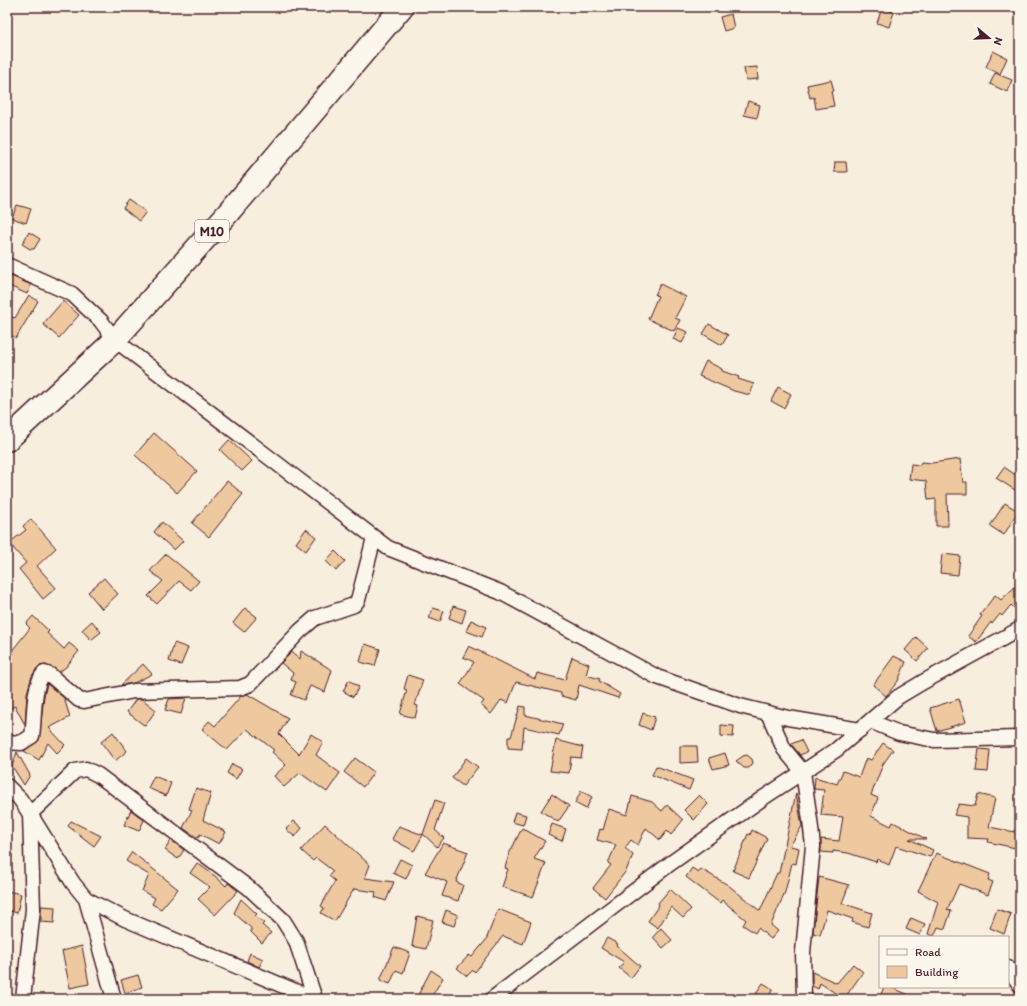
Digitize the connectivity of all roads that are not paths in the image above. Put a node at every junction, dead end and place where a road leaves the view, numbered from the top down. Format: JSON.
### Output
{"nodes":[{"id":1,"x":402,"y":7,"type":"edge"},
{"id":2,"x":7,"y":265,"type":"edge"},
{"id":3,"x":115,"y":340,"type":"junction"},
{"id":4,"x":7,"y":440,"type":"edge"},
{"id":5,"x":374,"y":538,"type":"junction"},
{"id":6,"x":1020,"y":629,"type":"edge"},
{"id":7,"x":768,"y":713,"type":"junction"},
{"id":8,"x":865,"y":725,"type":"junction"},
{"id":9,"x":1020,"y":738,"type":"edge"},
{"id":10,"x":7,"y":742,"type":"edge"},
{"id":11,"x":803,"y":772,"type":"junction"},
{"id":12,"x":7,"y":786,"type":"edge"},
{"id":13,"x":30,"y":814,"type":"junction"},
{"id":14,"x":86,"y":899,"type":"junction"},
{"id":15,"x":1009,"y":969,"type":"edge"},
{"id":16,"x":1020,"y":985,"type":"edge"},
{"id":17,"x":23,"y":999,"type":"edge"},
{"id":18,"x":114,"y":999,"type":"edge"},
{"id":19,"x":315,"y":999,"type":"edge"},
{"id":20,"x":492,"y":999,"type":"edge"},
{"id":21,"x":804,"y":999,"type":"edge"}],
"edges":[{"from":1,"to":3,"type":"highway","number":"M10"},
{"from":2,"to":3,"type":"street"},
{"from":3,"to":4,"type":"highway","number":"M10"},
{"from":3,"to":5,"type":"street"},
{"from":5,"to":7,"type":"street"},
{"from":5,"to":10,"type":"street"},
{"from":6,"to":8,"type":"street"},
{"from":7,"to":8,"type":"street"},
{"from":7,"to":11,"type":"street"},
{"from":8,"to":9,"type":"street"},
{"from":8,"to":11,"type":"street"},
{"from":11,"to":20,"type":"street"},
{"from":11,"to":21,"type":"street"},
{"from":12,"to":13,"type":"street"},
{"from":13,"to":14,"type":"street"},
{"from":13,"to":17,"type":"street"},
{"from":13,"to":19,"type":"street"},
{"from":14,"to":18,"type":"street"},
{"from":14,"to":19,"type":"street"},
{"from":15,"to":16,"type":"street"}]}
